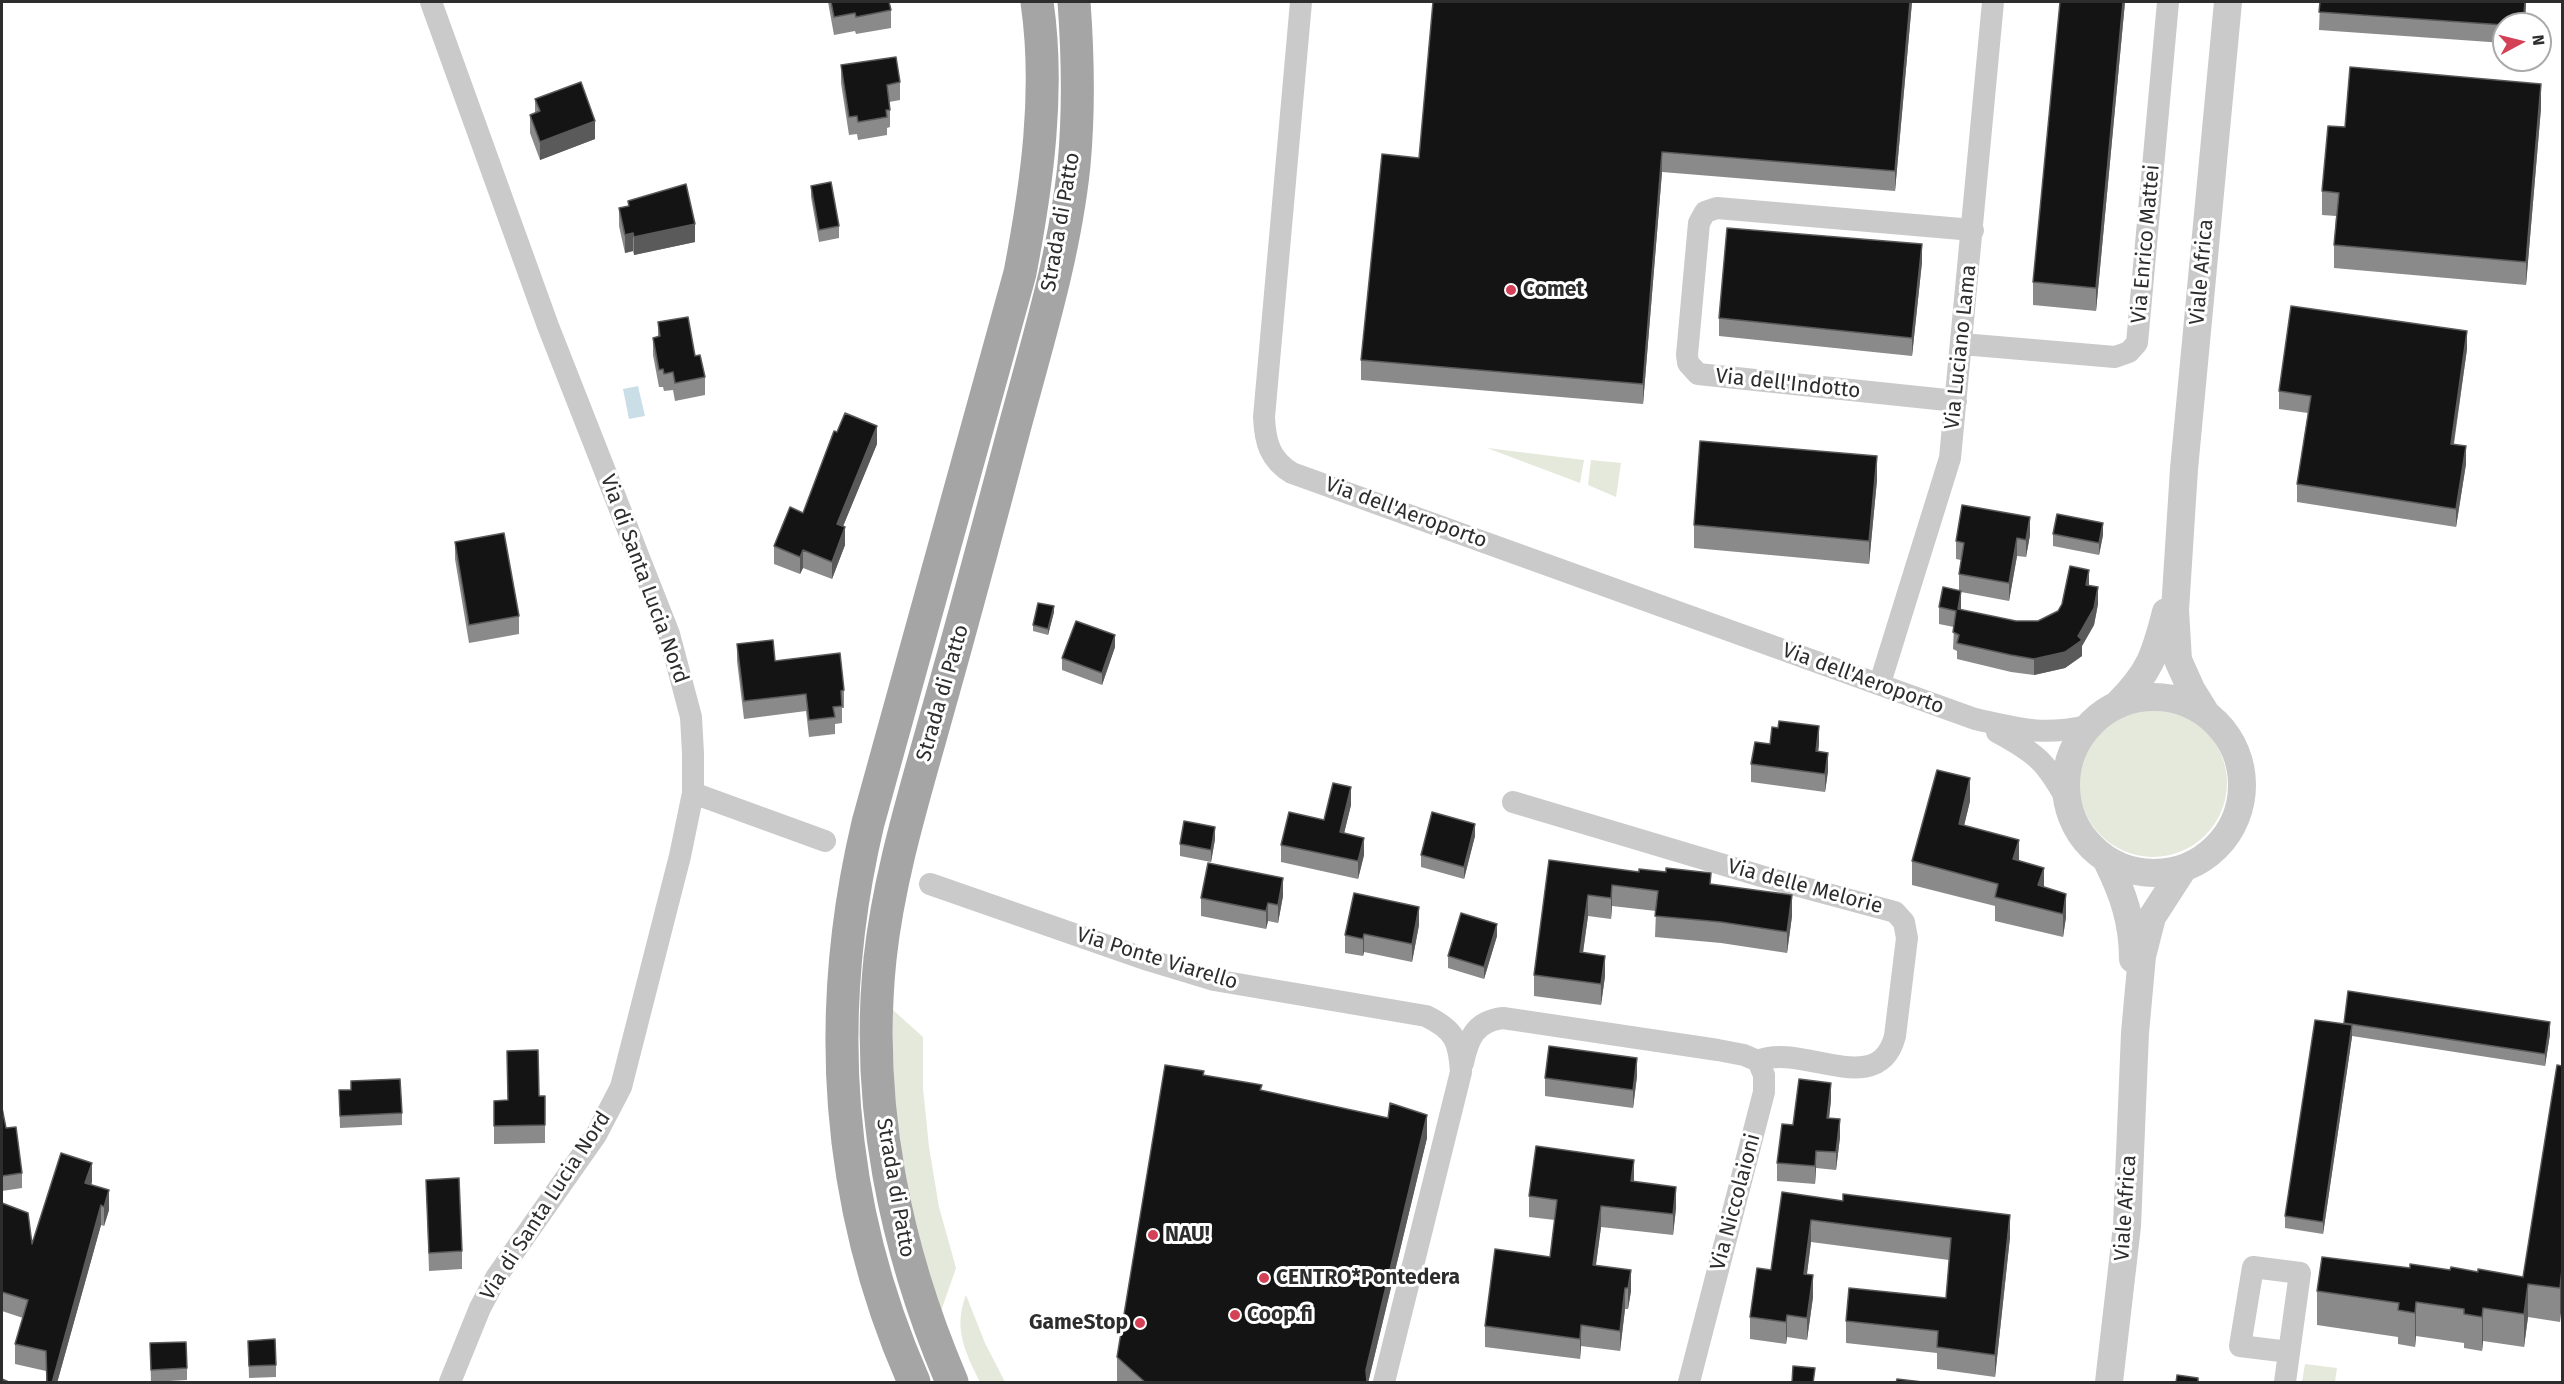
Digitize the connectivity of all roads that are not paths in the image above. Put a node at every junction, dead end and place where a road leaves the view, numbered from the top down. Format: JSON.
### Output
{"nodes":[{"id":1,"x":431,"y":2,"type":"edge"},
{"id":2,"x":1037,"y":2,"type":"edge"},
{"id":3,"x":1074,"y":2,"type":"edge"},
{"id":4,"x":1301,"y":2,"type":"edge"},
{"id":5,"x":1993,"y":2,"type":"edge"},
{"id":6,"x":2168,"y":2,"type":"edge"},
{"id":7,"x":2228,"y":2,"type":"edge"},
{"id":8,"x":1973,"y":230,"type":"junction"},
{"id":9,"x":1962,"y":344,"type":"junction"},
{"id":10,"x":1956,"y":401,"type":"junction"},
{"id":11,"x":2178,"y":542,"type":"junction"},
{"id":12,"x":1880,"y":683,"type":"junction"},
{"id":13,"x":2118,"y":704,"type":"junction"},
{"id":14,"x":2207,"y":715,"type":"junction"},
{"id":15,"x":1975,"y":719,"type":"junction"},
{"id":16,"x":2088,"y":726,"type":"junction"},
{"id":17,"x":693,"y":793,"type":"junction"},
{"id":18,"x":1513,"y":802,"type":"dead end"},
{"id":19,"x":2069,"y":804,"type":"junction"},
{"id":20,"x":825,"y":841,"type":"dead end"},
{"id":21,"x":2107,"y":861,"type":"junction"},
{"id":22,"x":2183,"y":869,"type":"junction"},
{"id":23,"x":930,"y":884,"type":"dead end"},
{"id":24,"x":2135,"y":1033,"type":"junction"},
{"id":25,"x":1758,"y":1061,"type":"junction"},
{"id":26,"x":1461,"y":1072,"type":"junction"},
{"id":27,"x":2289,"y":1352,"type":"dead end"},
{"id":28,"x":450,"y":1383,"type":"edge"},
{"id":29,"x":914,"y":1383,"type":"edge"},
{"id":30,"x":952,"y":1383,"type":"edge"},
{"id":31,"x":1384,"y":1383,"type":"edge"},
{"id":32,"x":1689,"y":1383,"type":"edge"},
{"id":33,"x":2109,"y":1383,"type":"edge"},
{"id":34,"x":2284,"y":1383,"type":"edge"}],
"edges":[{"from":1,"to":17,"type":"street","name":"Via di Santa Lucia Nord"},
{"from":2,"to":29,"type":"main road","name":"Strada di Patto"},
{"from":3,"to":30,"type":"main road","name":"Strada di Patto"},
{"from":4,"to":12,"type":"street","name":"Via dell'Aeroporto"},
{"from":5,"to":8,"type":"street","name":"Via Luciano Lama"},
{"from":6,"to":9,"type":"street","name":"Via Enrico Mattei"},
{"from":7,"to":11,"type":"street","name":"Viale Africa"},
{"from":8,"to":9,"type":"street","name":"Via Luciano Lama"},
{"from":8,"to":10,"type":"street","name":"Via dell'Indotto"},
{"from":9,"to":10,"type":"street","name":"Via Luciano Lama"},
{"from":10,"to":12,"type":"street","name":"Via Luciano Lama"},
{"from":11,"to":13,"type":"street","name":"Viale Africa"},
{"from":11,"to":14,"type":"street","name":"Viale Africa"},
{"from":12,"to":15,"type":"street","name":"Via dell'Aeroporto"},
{"from":13,"to":14,"type":"street","name":"Viale Africa"},
{"from":13,"to":16,"type":"street","name":"Viale Africa"},
{"from":14,"to":22,"type":"street","name":"Viale Africa"},
{"from":15,"to":16,"type":"street","name":"Via dell'Aeroporto"},
{"from":15,"to":19,"type":"street","name":"Via dell'Aeroporto"},
{"from":16,"to":19,"type":"street","name":"Viale Africa"},
{"from":17,"to":20,"type":"street"},
{"from":17,"to":28,"type":"street","name":"Via di Santa Lucia Nord"},
{"from":18,"to":25,"type":"street","name":"Via delle Melorie"},
{"from":19,"to":21,"type":"street","name":"Viale Africa"},
{"from":21,"to":22,"type":"street","name":"Viale Africa"},
{"from":21,"to":24,"type":"street","name":"Viale Africa"},
{"from":22,"to":24,"type":"street","name":"Viale Africa"},
{"from":23,"to":26,"type":"street","name":"Via Ponte Viarello"},
{"from":24,"to":33,"type":"street","name":"Viale Africa"},
{"from":25,"to":26,"type":"street"},
{"from":25,"to":32,"type":"street","name":"Via Niccolaioni"},
{"from":26,"to":31,"type":"street"},
{"from":27,"to":34,"type":"street"}]}
